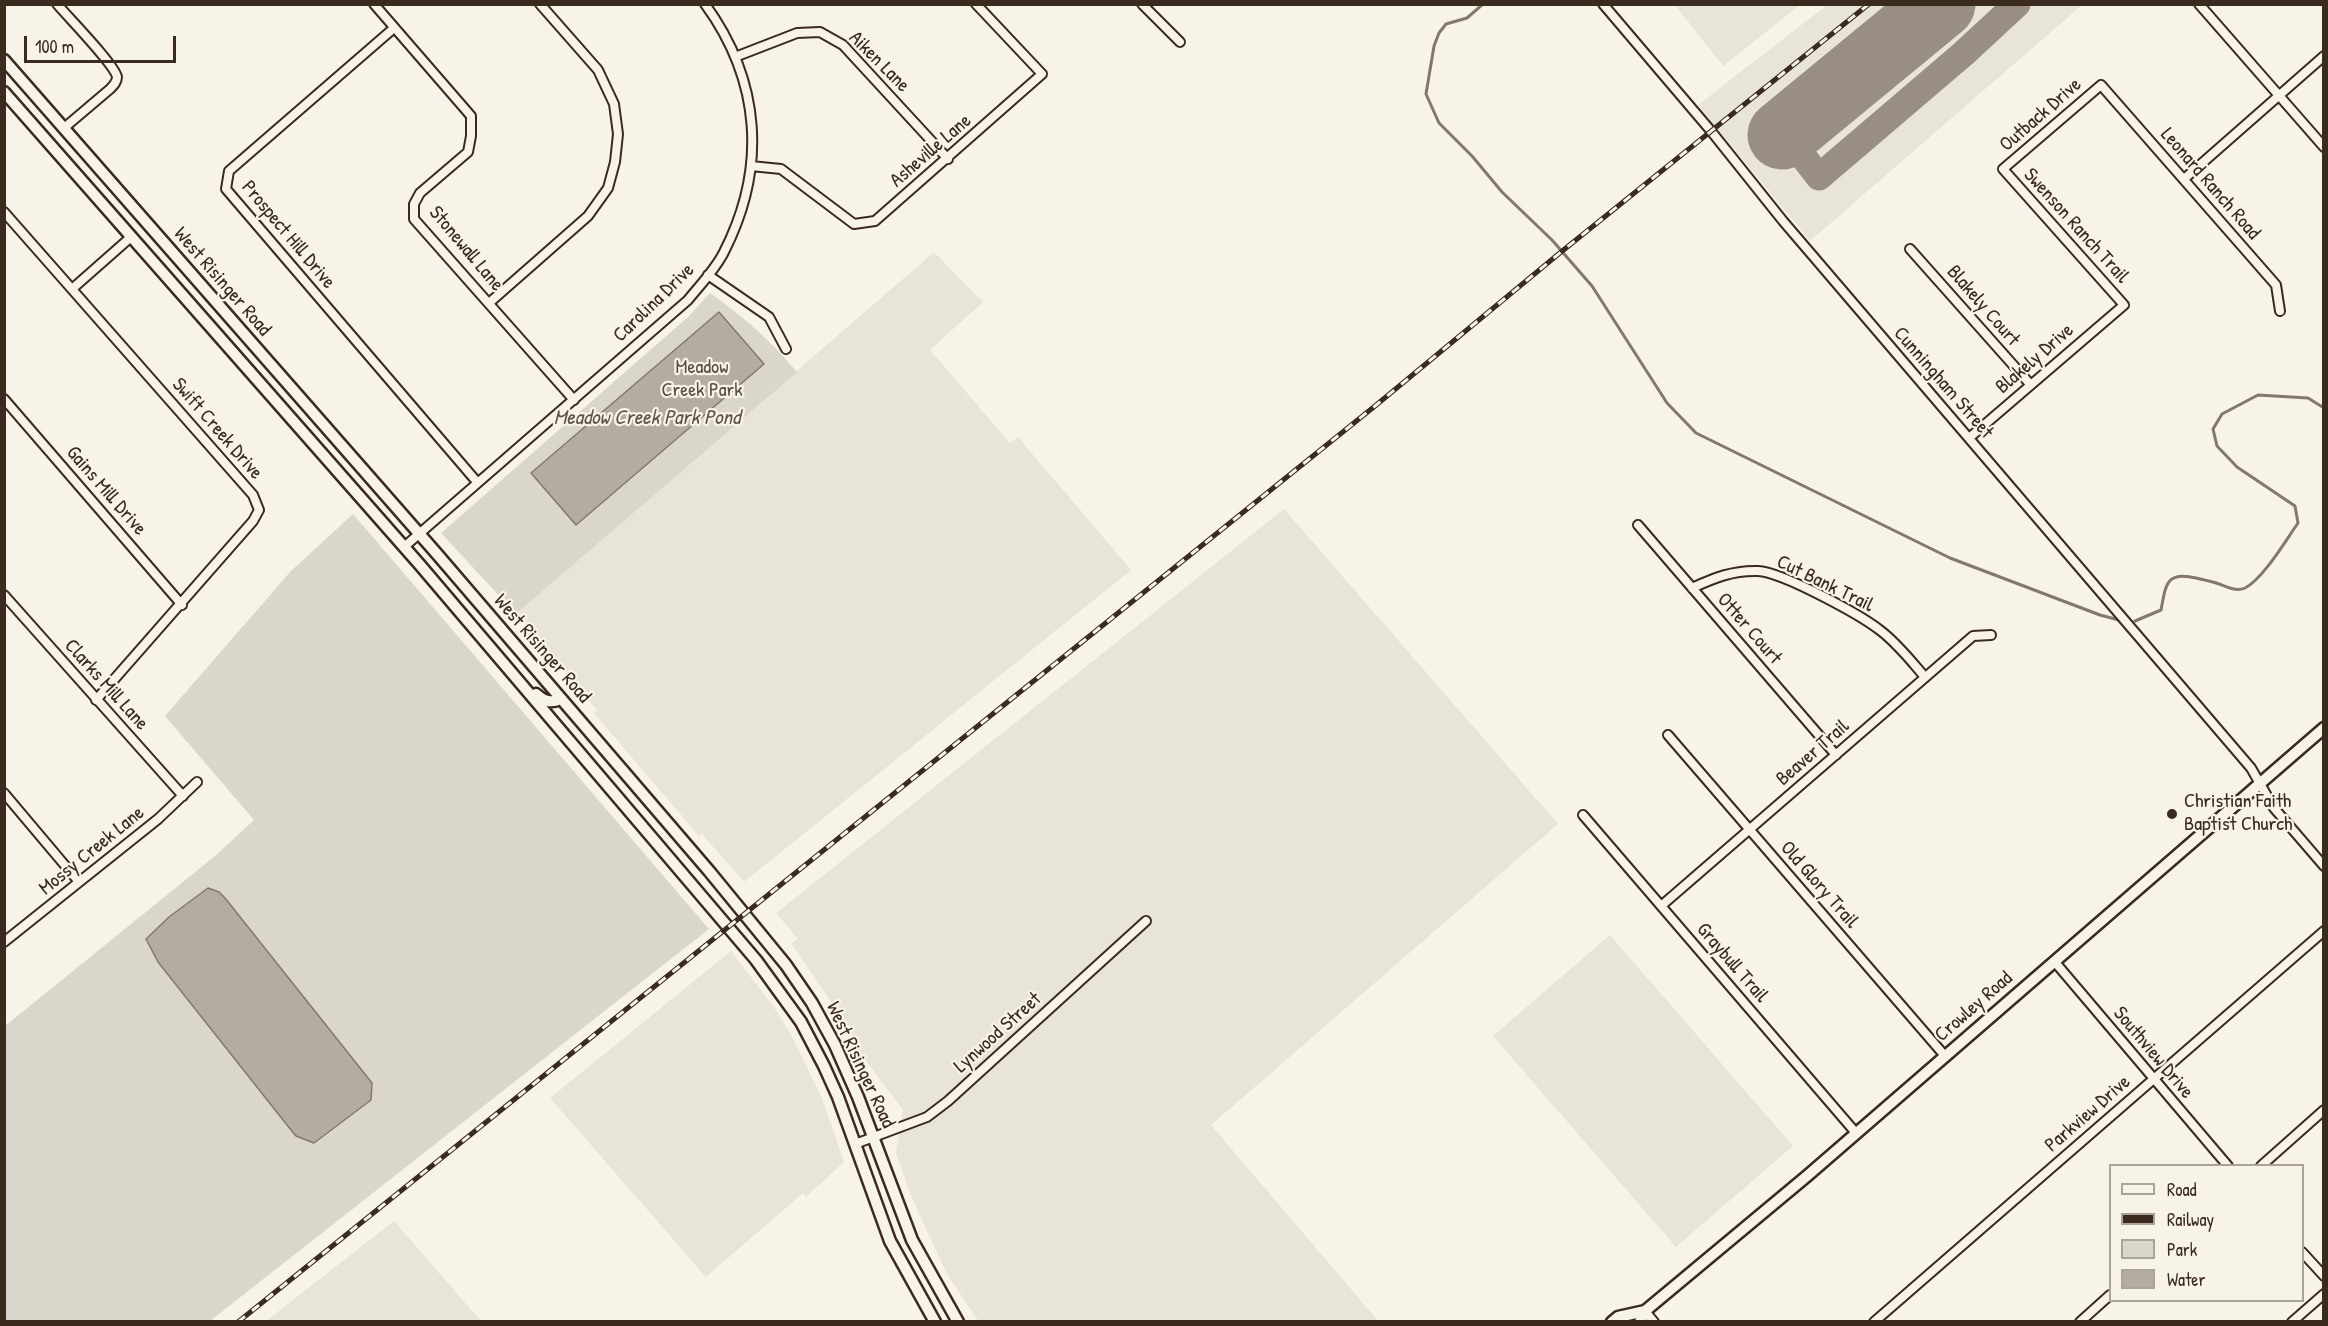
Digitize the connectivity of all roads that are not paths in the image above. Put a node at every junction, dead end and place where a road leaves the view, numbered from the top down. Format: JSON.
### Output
{"nodes":[{"id":1,"x":57,"y":4,"type":"edge"},
{"id":2,"x":374,"y":4,"type":"edge"},
{"id":3,"x":540,"y":4,"type":"edge"},
{"id":4,"x":705,"y":4,"type":"edge"},
{"id":5,"x":976,"y":4,"type":"edge"},
{"id":6,"x":1142,"y":4,"type":"edge"},
{"id":7,"x":1603,"y":4,"type":"edge"},
{"id":8,"x":2199,"y":4,"type":"edge"},
{"id":9,"x":394,"y":28,"type":"junction"},
{"id":10,"x":1180,"y":42,"type":"dead end"},
{"id":11,"x":2324,"y":56,"type":"edge"},
{"id":12,"x":735,"y":57,"type":"junction"},
{"id":13,"x":4,"y":60,"type":"edge"},
{"id":14,"x":2101,"y":85,"type":"joint"},
{"id":15,"x":4,"y":92,"type":"edge"},
{"id":16,"x":2277,"y":94,"type":"junction"},
{"id":17,"x":64,"y":129,"type":"junction"},
{"id":18,"x":2324,"y":147,"type":"edge"},
{"id":19,"x":948,"y":159,"type":"junction"},
{"id":20,"x":751,"y":166,"type":"junction"},
{"id":21,"x":2003,"y":169,"type":"joint"},
{"id":22,"x":2184,"y":180,"type":"junction"},
{"id":23,"x":4,"y":212,"type":"edge"},
{"id":24,"x":131,"y":237,"type":"junction"},
{"id":25,"x":1910,"y":249,"type":"dead end"},
{"id":26,"x":708,"y":275,"type":"junction"},
{"id":27,"x":72,"y":289,"type":"junction"},
{"id":28,"x":489,"y":303,"type":"junction"},
{"id":29,"x":2124,"y":305,"type":"joint"},
{"id":30,"x":2280,"y":311,"type":"dead end"},
{"id":31,"x":786,"y":349,"type":"dead end"},
{"id":32,"x":2030,"y":384,"type":"junction"},
{"id":33,"x":4,"y":399,"type":"edge"},
{"id":34,"x":574,"y":400,"type":"junction"},
{"id":35,"x":1969,"y":438,"type":"junction"},
{"id":36,"x":477,"y":482,"type":"junction"},
{"id":37,"x":1638,"y":525,"type":"dead end"},
{"id":38,"x":419,"y":534,"type":"junction"},
{"id":39,"x":404,"y":547,"type":"junction"},
{"id":40,"x":1692,"y":588,"type":"junction"},
{"id":41,"x":4,"y":595,"type":"edge"},
{"id":42,"x":182,"y":605,"type":"junction"},
{"id":43,"x":1991,"y":634,"type":"dead end"},
{"id":44,"x":482,"y":639,"type":"junction"},
{"id":45,"x":1925,"y":677,"type":"junction"},
{"id":46,"x":561,"y":699,"type":"junction"},
{"id":47,"x":96,"y":700,"type":"junction"},
{"id":48,"x":2324,"y":728,"type":"edge"},
{"id":49,"x":1668,"y":735,"type":"dead end"},
{"id":50,"x":1836,"y":755,"type":"junction"},
{"id":51,"x":197,"y":782,"type":"dead end"},
{"id":52,"x":2260,"y":782,"type":"junction"},
{"id":53,"x":4,"y":793,"type":"edge"},
{"id":54,"x":183,"y":796,"type":"junction"},
{"id":55,"x":1583,"y":815,"type":"dead end"},
{"id":56,"x":1749,"y":830,"type":"junction"},
{"id":57,"x":2324,"y":866,"type":"edge"},
{"id":58,"x":79,"y":882,"type":"junction"},
{"id":59,"x":1661,"y":906,"type":"junction"},
{"id":60,"x":1146,"y":921,"type":"dead end"},
{"id":61,"x":2324,"y":931,"type":"edge"},
{"id":62,"x":4,"y":942,"type":"edge"},
{"id":63,"x":2054,"y":961,"type":"junction"},
{"id":64,"x":1945,"y":1056,"type":"junction"},
{"id":65,"x":2154,"y":1079,"type":"junction"},
{"id":66,"x":2324,"y":1110,"type":"edge"},
{"id":67,"x":1856,"y":1133,"type":"junction"},
{"id":68,"x":873,"y":1137,"type":"junction"},
{"id":69,"x":855,"y":1144,"type":"junction"},
{"id":70,"x":2226,"y":1164,"type":"edge"},
{"id":71,"x":2263,"y":1164,"type":"edge"},
{"id":72,"x":2304,"y":1254,"type":"edge"},
{"id":73,"x":2324,"y":1276,"type":"edge"},
{"id":74,"x":2324,"y":1294,"type":"edge"},
{"id":75,"x":2109,"y":1296,"type":"edge"},
{"id":76,"x":1642,"y":1316,"type":"edge"},
{"id":77,"x":935,"y":1322,"type":"edge"},
{"id":78,"x":958,"y":1322,"type":"edge"},
{"id":79,"x":1611,"y":1322,"type":"edge"},
{"id":80,"x":1654,"y":1322,"type":"edge"},
{"id":81,"x":1874,"y":1322,"type":"edge"},
{"id":82,"x":2080,"y":1322,"type":"edge"},
{"id":83,"x":2292,"y":1322,"type":"edge"}],
"edges":[{"from":1,"to":17,"type":"street"},
{"from":2,"to":9,"type":"street","name":"Stonewall Lane"},
{"from":3,"to":28,"type":"street"},
{"from":4,"to":12,"type":"street","name":"Carolina Drive"},
{"from":5,"to":19,"type":"street","name":"Asheville Lane"},
{"from":6,"to":10,"type":"street"},
{"from":7,"to":35,"type":"street","name":"Cunningham Street"},
{"from":8,"to":16,"type":"street"},
{"from":9,"to":28,"type":"street","name":"Stonewall Lane"},
{"from":9,"to":36,"type":"street","name":"Prospect Hill Drive"},
{"from":11,"to":16,"type":"street"},
{"from":12,"to":19,"type":"street","name":"Aiken Lane"},
{"from":12,"to":20,"type":"street","name":"Carolina Drive"},
{"from":13,"to":17,"type":"main road","name":"West Risinger Road"},
{"from":14,"to":21,"type":"street","name":"Outback Drive"},
{"from":14,"to":22,"type":"street","name":"Leonard Ranch Road"},
{"from":15,"to":24,"type":"main road","name":"West Risinger Road"},
{"from":16,"to":18,"type":"street"},
{"from":16,"to":22,"type":"street"},
{"from":17,"to":38,"type":"main road","name":"West Risinger Road"},
{"from":19,"to":20,"type":"street","name":"Asheville Lane"},
{"from":20,"to":26,"type":"street","name":"Carolina Drive"},
{"from":21,"to":29,"type":"street","name":"Swenson Ranch Trail"},
{"from":22,"to":30,"type":"street","name":"Leonard Ranch Road"},
{"from":23,"to":27,"type":"street","name":"Swift Creek Drive"},
{"from":24,"to":27,"type":"street"},
{"from":24,"to":39,"type":"main road","name":"West Risinger Road"},
{"from":25,"to":32,"type":"street","name":"Blakely Court"},
{"from":26,"to":31,"type":"street"},
{"from":26,"to":34,"type":"street","name":"Carolina Drive"},
{"from":27,"to":42,"type":"street","name":"Swift Creek Drive"},
{"from":28,"to":34,"type":"street","name":"Stonewall Lane"},
{"from":29,"to":32,"type":"street","name":"Blakely Drive"},
{"from":32,"to":35,"type":"street","name":"Blakely Drive"},
{"from":33,"to":42,"type":"street","name":"Gains Mill Drive"},
{"from":34,"to":36,"type":"street","name":"Carolina Drive"},
{"from":35,"to":52,"type":"street","name":"Cunningham Street"},
{"from":36,"to":38,"type":"street","name":"Carolina Drive"},
{"from":37,"to":40,"type":"street","name":"Otter Court"},
{"from":38,"to":39,"type":"street","name":"Carolina Drive"},
{"from":38,"to":46,"type":"main road","name":"West Risinger Road"},
{"from":39,"to":44,"type":"main road","name":"West Risinger Road"},
{"from":40,"to":45,"type":"street","name":"Cut Bank Trail"},
{"from":40,"to":50,"type":"street","name":"Otter Court"},
{"from":41,"to":47,"type":"street","name":"Clarks Mill Lane"},
{"from":42,"to":47,"type":"street","name":"Swift Creek Drive"},
{"from":43,"to":45,"type":"street","name":"Beaver Trail"},
{"from":44,"to":46,"type":"main road"},
{"from":44,"to":69,"type":"main road","name":"West Risinger Road"},
{"from":45,"to":50,"type":"street","name":"Beaver Trail"},
{"from":46,"to":68,"type":"main road","name":"West Risinger Road"},
{"from":47,"to":54,"type":"street","name":"Clarks Mill Lane"},
{"from":48,"to":52,"type":"main road","name":"Crowley Road"},
{"from":49,"to":56,"type":"street","name":"Old Glory Trail"},
{"from":50,"to":56,"type":"street","name":"Beaver Trail"},
{"from":51,"to":54,"type":"street","name":"Mossy Creek Lane"},
{"from":52,"to":57,"type":"street","name":"Cunningham Street"},
{"from":52,"to":63,"type":"main road","name":"Crowley Road"},
{"from":53,"to":58,"type":"street"},
{"from":54,"to":58,"type":"street","name":"Mossy Creek Lane"},
{"from":55,"to":59,"type":"street","name":"Graybull Trail"},
{"from":56,"to":59,"type":"street","name":"Beaver Trail"},
{"from":56,"to":64,"type":"street","name":"Old Glory Trail"},
{"from":58,"to":62,"type":"street","name":"Mossy Creek Lane"},
{"from":59,"to":67,"type":"street","name":"Graybull Trail"},
{"from":60,"to":68,"type":"street","name":"Lynwood Street"},
{"from":61,"to":65,"type":"street","name":"Parkview Drive"},
{"from":63,"to":64,"type":"main road","name":"Crowley Road"},
{"from":63,"to":65,"type":"street","name":"Southview Drive"},
{"from":64,"to":67,"type":"main road","name":"Crowley Road"},
{"from":65,"to":70,"type":"street","name":"Southview Drive"},
{"from":65,"to":81,"type":"street","name":"Parkview Drive"},
{"from":66,"to":71,"type":"street"},
{"from":67,"to":76,"type":"main road","name":"Crowley Road"},
{"from":68,"to":69,"type":"street","name":"Lynwood Street"},
{"from":68,"to":78,"type":"main road","name":"West Risinger Road"},
{"from":69,"to":77,"type":"main road","name":"West Risinger Road"},
{"from":72,"to":73,"type":"street"},
{"from":74,"to":83,"type":"street"},
{"from":75,"to":82,"type":"street"},
{"from":76,"to":79,"type":"main road","name":"Crowley Road"},
{"from":76,"to":80,"type":"street"}]}
